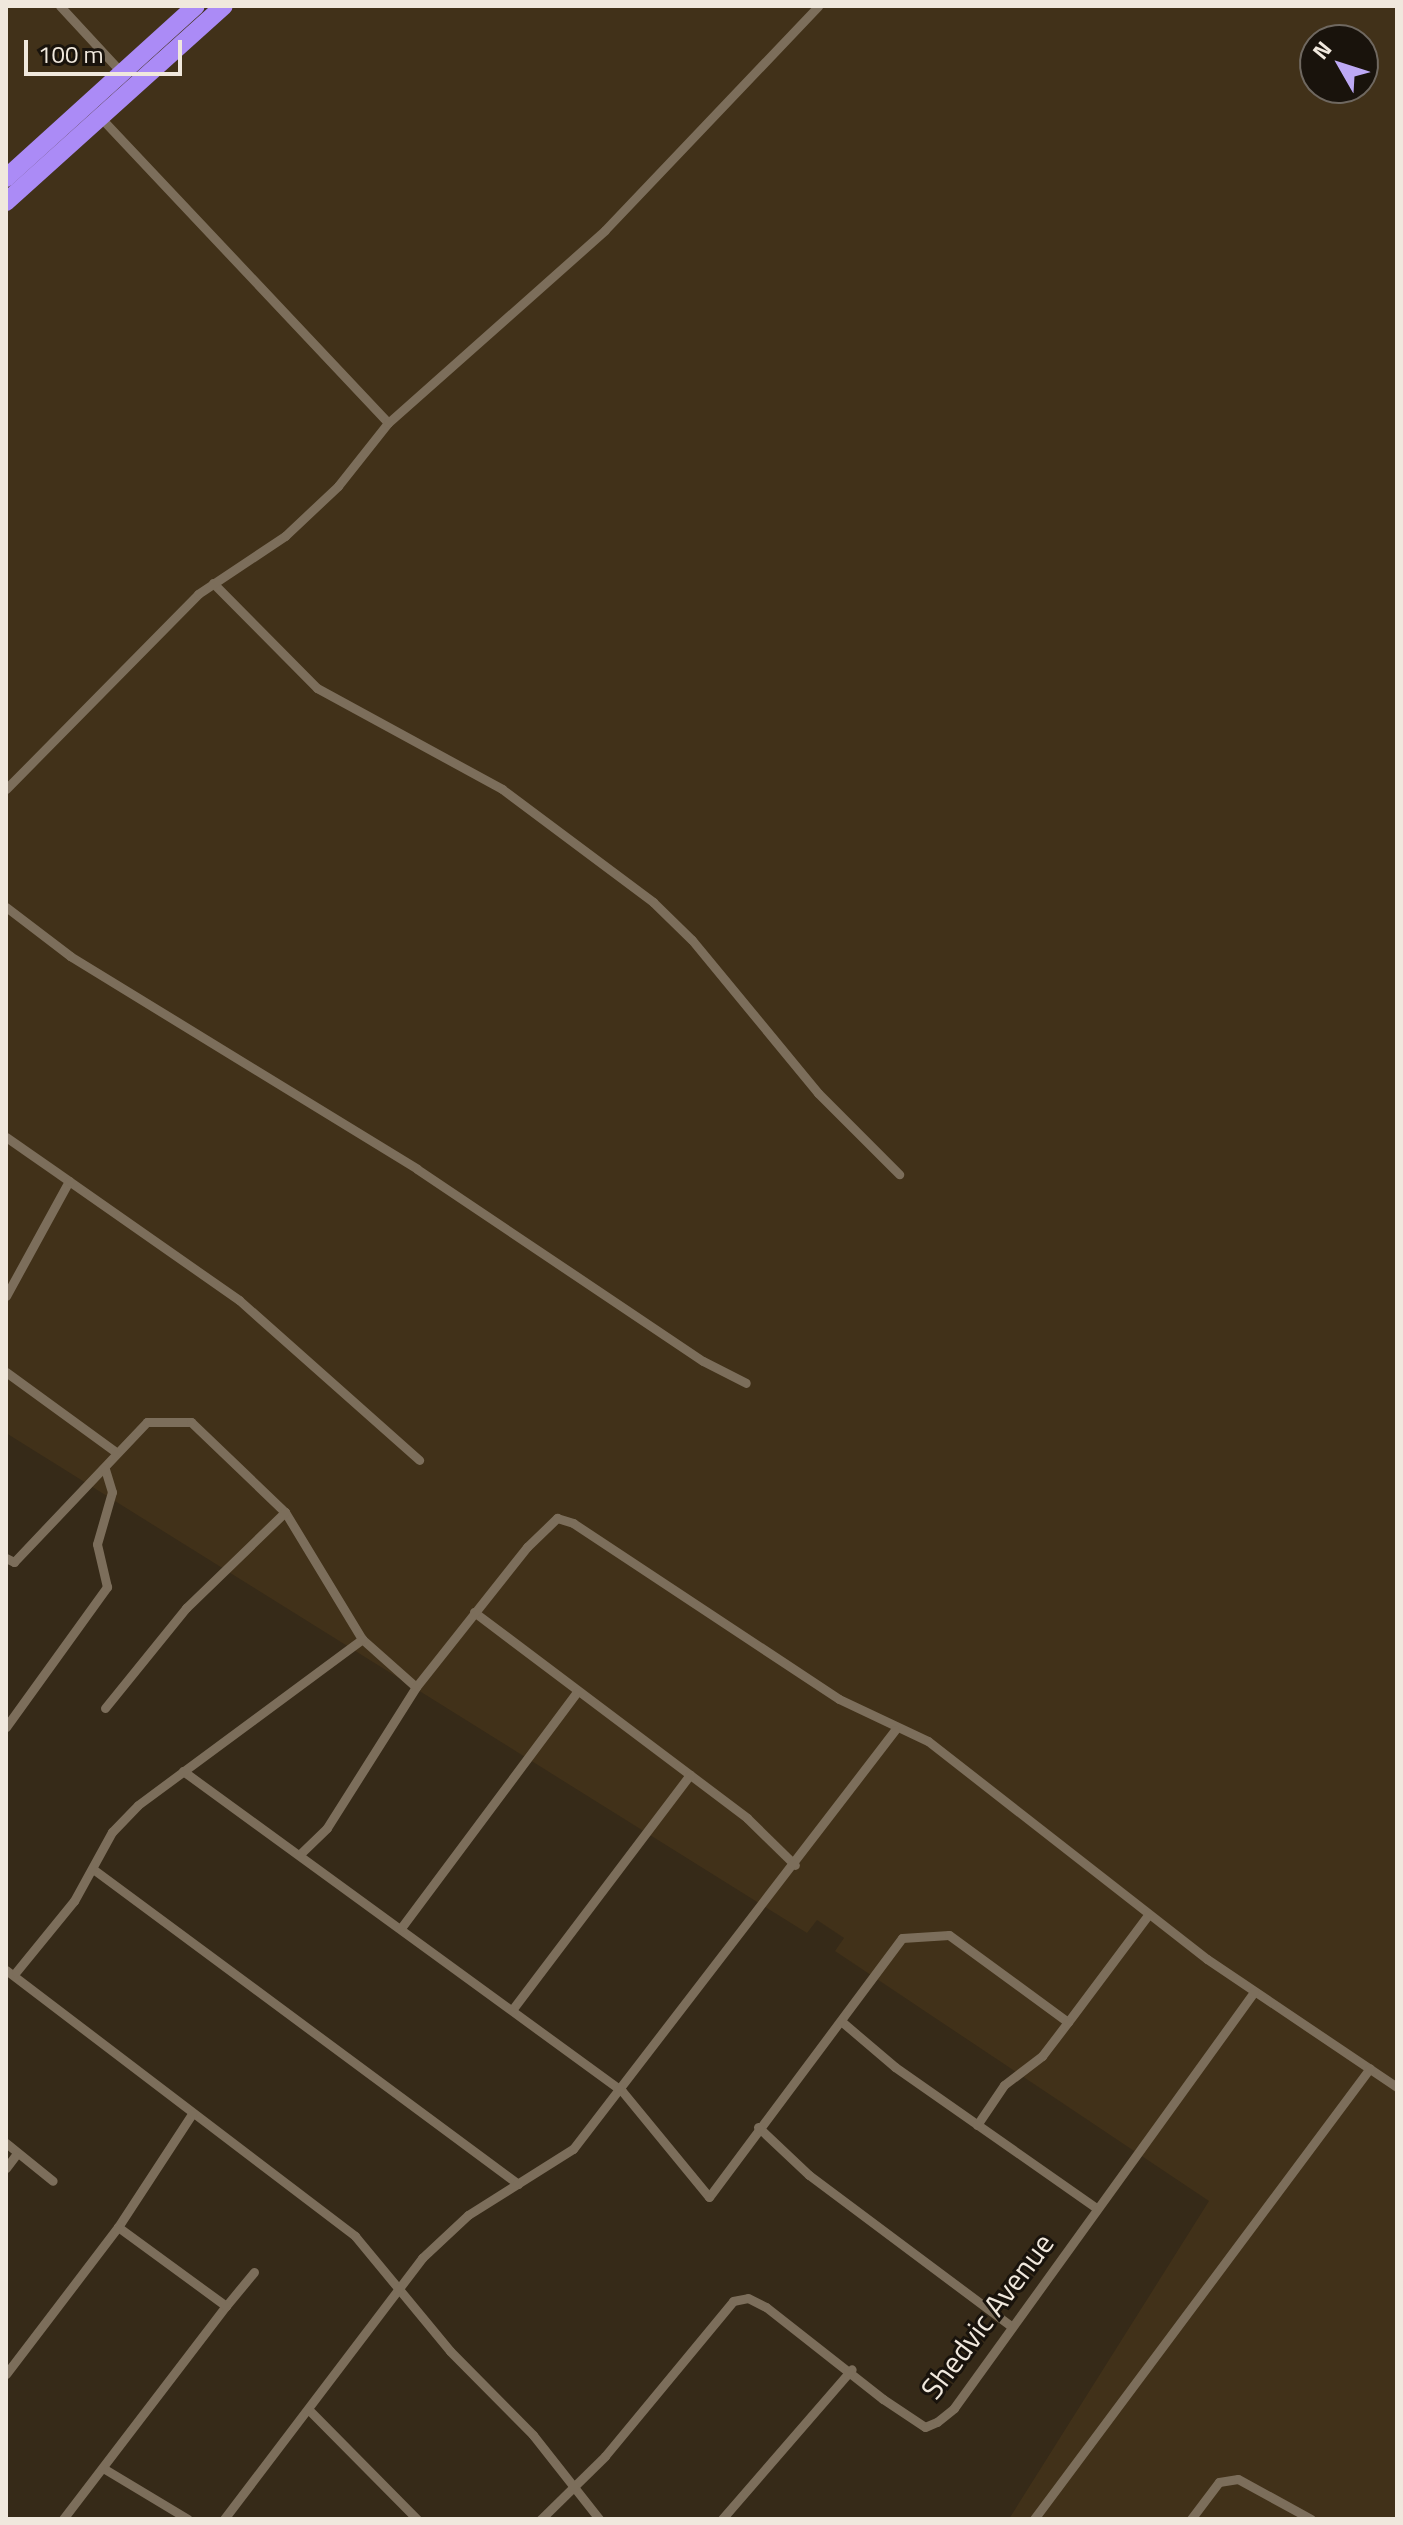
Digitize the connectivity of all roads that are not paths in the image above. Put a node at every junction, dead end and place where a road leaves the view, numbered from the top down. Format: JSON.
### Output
{"nodes":[{"id":1,"x":60,"y":6,"type":"edge"},
{"id":2,"x":196,"y":6,"type":"edge"},
{"id":3,"x":224,"y":6,"type":"edge"},
{"id":4,"x":818,"y":6,"type":"edge"},
{"id":5,"x":123,"y":74,"type":"junction"},
{"id":6,"x":95,"y":110,"type":"junction"},
{"id":7,"x":6,"y":178,"type":"edge"},
{"id":8,"x":6,"y":202,"type":"edge"},
{"id":9,"x":388,"y":423,"type":"junction"},
{"id":10,"x":213,"y":583,"type":"junction"},
{"id":11,"x":6,"y":789,"type":"edge"},
{"id":12,"x":6,"y":907,"type":"edge"},
{"id":13,"x":6,"y":1137,"type":"edge"},
{"id":14,"x":899,"y":1174,"type":"dead end"},
{"id":15,"x":69,"y":1181,"type":"junction"},
{"id":16,"x":6,"y":1296,"type":"edge"},
{"id":17,"x":6,"y":1372,"type":"edge"},
{"id":18,"x":746,"y":1383,"type":"dead end"},
{"id":19,"x":117,"y":1453,"type":"junction"},
{"id":20,"x":419,"y":1460,"type":"dead end"},
{"id":21,"x":105,"y":1469,"type":"junction"},
{"id":22,"x":285,"y":1512,"type":"junction"},
{"id":23,"x":6,"y":1558,"type":"edge"},
{"id":24,"x":474,"y":1612,"type":"junction"},
{"id":25,"x":362,"y":1639,"type":"junction"},
{"id":26,"x":416,"y":1687,"type":"junction"},
{"id":27,"x":577,"y":1692,"type":"junction"},
{"id":28,"x":105,"y":1708,"type":"dead end"},
{"id":29,"x":6,"y":1727,"type":"edge"},
{"id":30,"x":895,"y":1730,"type":"junction"},
{"id":31,"x":183,"y":1771,"type":"junction"},
{"id":32,"x":690,"y":1775,"type":"junction"},
{"id":33,"x":300,"y":1854,"type":"junction"},
{"id":34,"x":795,"y":1865,"type":"junction"},
{"id":35,"x":93,"y":1869,"type":"junction"},
{"id":36,"x":1148,"y":1915,"type":"junction"},
{"id":37,"x":401,"y":1928,"type":"junction"},
{"id":38,"x":11,"y":1971,"type":"edge"},
{"id":39,"x":1254,"y":1992,"type":"junction"},
{"id":40,"x":512,"y":2010,"type":"junction"},
{"id":41,"x":841,"y":2021,"type":"junction"},
{"id":42,"x":1068,"y":2022,"type":"junction"},
{"id":43,"x":1370,"y":2068,"type":"junction"},
{"id":44,"x":1397,"y":2087,"type":"edge"},
{"id":45,"x":622,"y":2091,"type":"junction"},
{"id":46,"x":192,"y":2114,"type":"junction"},
{"id":47,"x":977,"y":2125,"type":"junction"},
{"id":48,"x":758,"y":2127,"type":"junction"},
{"id":49,"x":6,"y":2143,"type":"edge"},
{"id":50,"x":15,"y":2156,"type":"junction"},
{"id":51,"x":6,"y":2168,"type":"edge"},
{"id":52,"x":53,"y":2181,"type":"dead end"},
{"id":53,"x":518,"y":2184,"type":"junction"},
{"id":54,"x":1096,"y":2208,"type":"junction"},
{"id":55,"x":118,"y":2227,"type":"junction"},
{"id":56,"x":254,"y":2272,"type":"dead end"},
{"id":57,"x":401,"y":2285,"type":"junction"},
{"id":58,"x":226,"y":2306,"type":"junction"},
{"id":59,"x":1011,"y":2326,"type":"junction"},
{"id":60,"x":852,"y":2369,"type":"junction"},
{"id":61,"x":6,"y":2374,"type":"edge"},
{"id":62,"x":311,"y":2412,"type":"junction"},
{"id":63,"x":103,"y":2468,"type":"junction"},
{"id":64,"x":571,"y":2487,"type":"junction"},
{"id":65,"x":63,"y":2519,"type":"edge"},
{"id":66,"x":188,"y":2519,"type":"edge"},
{"id":67,"x":224,"y":2519,"type":"edge"},
{"id":68,"x":417,"y":2519,"type":"edge"},
{"id":69,"x":541,"y":2519,"type":"edge"},
{"id":70,"x":599,"y":2519,"type":"edge"},
{"id":71,"x":722,"y":2519,"type":"edge"},
{"id":72,"x":1034,"y":2519,"type":"edge"},
{"id":73,"x":1191,"y":2519,"type":"edge"},
{"id":74,"x":1311,"y":2519,"type":"edge"}],
"edges":[{"from":1,"to":5,"type":"street"},
{"from":2,"to":5,"type":"highway"},
{"from":3,"to":6,"type":"highway"},
{"from":4,"to":9,"type":"street"},
{"from":5,"to":6,"type":"highway"},
{"from":6,"to":7,"type":"highway"},
{"from":6,"to":8,"type":"highway"},
{"from":6,"to":9,"type":"street"},
{"from":9,"to":10,"type":"street"},
{"from":10,"to":11,"type":"street"},
{"from":10,"to":14,"type":"street"},
{"from":12,"to":18,"type":"street"},
{"from":13,"to":15,"type":"street"},
{"from":15,"to":16,"type":"street"},
{"from":15,"to":20,"type":"street"},
{"from":17,"to":19,"type":"street"},
{"from":19,"to":21,"type":"street"},
{"from":19,"to":22,"type":"street"},
{"from":21,"to":23,"type":"street"},
{"from":21,"to":29,"type":"street"},
{"from":22,"to":25,"type":"street"},
{"from":22,"to":28,"type":"street"},
{"from":24,"to":26,"type":"street"},
{"from":24,"to":27,"type":"street"},
{"from":24,"to":30,"type":"street"},
{"from":25,"to":26,"type":"street"},
{"from":25,"to":31,"type":"street"},
{"from":26,"to":33,"type":"street"},
{"from":27,"to":32,"type":"street"},
{"from":27,"to":37,"type":"street"},
{"from":30,"to":34,"type":"street"},
{"from":30,"to":36,"type":"street"},
{"from":31,"to":33,"type":"street"},
{"from":31,"to":35,"type":"street"},
{"from":32,"to":34,"type":"street"},
{"from":32,"to":40,"type":"street"},
{"from":33,"to":37,"type":"street"},
{"from":34,"to":45,"type":"street"},
{"from":35,"to":38,"type":"street"},
{"from":35,"to":53,"type":"street"},
{"from":36,"to":39,"type":"street"},
{"from":36,"to":42,"type":"street"},
{"from":37,"to":40,"type":"street"},
{"from":38,"to":46,"type":"street"},
{"from":39,"to":43,"type":"street"},
{"from":39,"to":54,"type":"street","name":"Shedvic Avenue"},
{"from":40,"to":45,"type":"street"},
{"from":41,"to":42,"type":"street"},
{"from":41,"to":47,"type":"street"},
{"from":41,"to":48,"type":"street"},
{"from":42,"to":47,"type":"street"},
{"from":43,"to":44,"type":"street"},
{"from":43,"to":72,"type":"street"},
{"from":45,"to":48,"type":"street"},
{"from":45,"to":53,"type":"street"},
{"from":46,"to":55,"type":"street"},
{"from":46,"to":57,"type":"street"},
{"from":47,"to":54,"type":"street"},
{"from":48,"to":59,"type":"street"},
{"from":49,"to":50,"type":"street"},
{"from":50,"to":51,"type":"street"},
{"from":50,"to":52,"type":"street"},
{"from":53,"to":57,"type":"street"},
{"from":54,"to":59,"type":"street","name":"Shedvic Avenue"},
{"from":55,"to":58,"type":"street"},
{"from":55,"to":61,"type":"street"},
{"from":56,"to":58,"type":"street"},
{"from":57,"to":62,"type":"street"},
{"from":57,"to":64,"type":"street"},
{"from":58,"to":63,"type":"street"},
{"from":59,"to":60,"type":"street","name":"Shedvic Avenue"},
{"from":60,"to":64,"type":"street","name":"Shedvic Avenue"},
{"from":60,"to":71,"type":"street"},
{"from":62,"to":67,"type":"street"},
{"from":62,"to":68,"type":"street"},
{"from":63,"to":65,"type":"street"},
{"from":63,"to":66,"type":"street"},
{"from":64,"to":69,"type":"street"},
{"from":64,"to":70,"type":"street"},
{"from":73,"to":74,"type":"street"}]}
